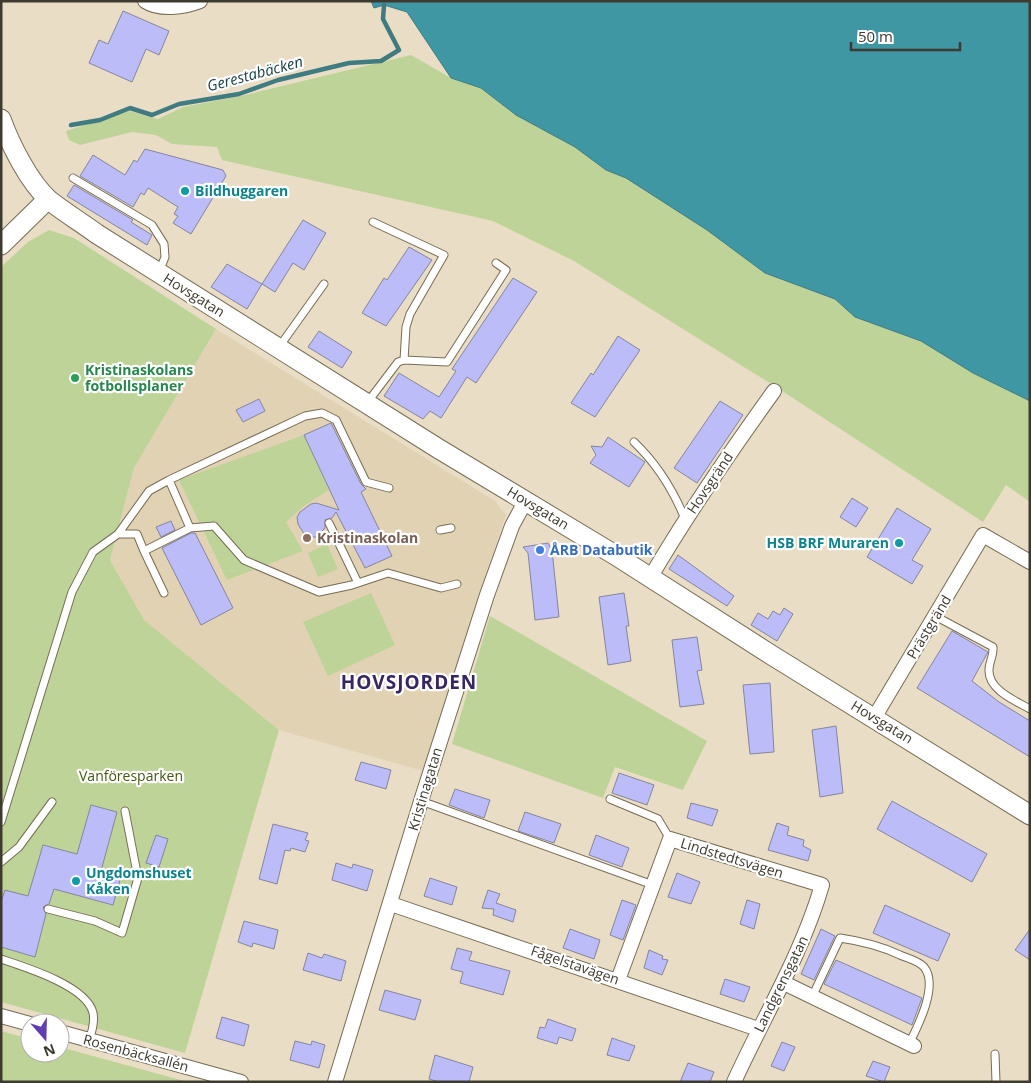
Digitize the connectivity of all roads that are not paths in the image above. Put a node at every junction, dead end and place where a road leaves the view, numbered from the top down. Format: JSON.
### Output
{"nodes":[{"id":1,"x":146,"y":1,"type":"edge"},
{"id":2,"x":200,"y":1,"type":"edge"},
{"id":3,"x":1,"y":119,"type":"edge"},
{"id":4,"x":72,"y":178,"type":"dead end"},
{"id":5,"x":48,"y":199,"type":"junction"},
{"id":6,"x":373,"y":222,"type":"dead end"},
{"id":7,"x":1,"y":245,"type":"edge"},
{"id":8,"x":496,"y":263,"type":"dead end"},
{"id":9,"x":158,"y":273,"type":"junction"},
{"id":10,"x":324,"y":284,"type":"dead end"},
{"id":11,"x":279,"y":348,"type":"junction"},
{"id":12,"x":404,"y":360,"type":"junction"},
{"id":13,"x":774,"y":391,"type":"dead end"},
{"id":14,"x":367,"y":403,"type":"junction"},
{"id":15,"x":634,"y":442,"type":"dead end"},
{"id":16,"x":169,"y":480,"type":"junction"},
{"id":17,"x":390,"y":488,"type":"dead end"},
{"id":18,"x":526,"y":500,"type":"junction"},
{"id":19,"x":685,"y":520,"type":"junction"},
{"id":20,"x":329,"y":523,"type":"dead end"},
{"id":21,"x":190,"y":528,"type":"junction"},
{"id":22,"x":452,"y":528,"type":"dead end"},
{"id":23,"x":440,"y":530,"type":"dead end"},
{"id":24,"x":118,"y":534,"type":"junction"},
{"id":25,"x":144,"y":551,"type":"junction"},
{"id":26,"x":1030,"y":562,"type":"edge"},
{"id":27,"x":650,"y":578,"type":"junction"},
{"id":28,"x":358,"y":583,"type":"junction"},
{"id":29,"x":457,"y":584,"type":"dead end"},
{"id":30,"x":164,"y":593,"type":"dead end"},
{"id":31,"x":935,"y":616,"type":"junction"},
{"id":32,"x":1030,"y":709,"type":"edge"},
{"id":33,"x":874,"y":718,"type":"junction"},
{"id":34,"x":610,"y":799,"type":"dead end"},
{"id":35,"x":421,"y":801,"type":"junction"},
{"id":36,"x":52,"y":802,"type":"dead end"},
{"id":37,"x":125,"y":811,"type":"dead end"},
{"id":38,"x":1030,"y":815,"type":"edge"},
{"id":39,"x":1,"y":822,"type":"edge"},
{"id":40,"x":670,"y":840,"type":"junction"},
{"id":41,"x":1,"y":862,"type":"edge"},
{"id":42,"x":653,"y":885,"type":"junction"},
{"id":43,"x":822,"y":885,"type":"joint"},
{"id":44,"x":391,"y":904,"type":"junction"},
{"id":45,"x":48,"y":909,"type":"dead end"},
{"id":46,"x":1,"y":959,"type":"edge"},
{"id":47,"x":618,"y":980,"type":"junction"},
{"id":48,"x":784,"y":983,"type":"junction"},
{"id":49,"x":812,"y":997,"type":"junction"},
{"id":50,"x":1,"y":1016,"type":"edge"},
{"id":51,"x":20,"y":1021,"type":"edge"},
{"id":52,"x":758,"y":1029,"type":"junction"},
{"id":53,"x":70,"y":1035,"type":"edge"},
{"id":54,"x":89,"y":1040,"type":"junction"},
{"id":55,"x":911,"y":1045,"type":"joint"},
{"id":56,"x":995,"y":1054,"type":"dead end"},
{"id":57,"x":241,"y":1082,"type":"edge"},
{"id":58,"x":335,"y":1082,"type":"edge"},
{"id":59,"x":734,"y":1082,"type":"edge"},
{"id":60,"x":996,"y":1082,"type":"edge"}],
"edges":[{"from":1,"to":2,"type":"street"},
{"from":3,"to":5,"type":"main road"},
{"from":4,"to":9,"type":"lane"},
{"from":5,"to":7,"type":"main road"},
{"from":5,"to":9,"type":"main road","name":"Hovsgatan"},
{"from":6,"to":12,"type":"lane"},
{"from":8,"to":12,"type":"lane"},
{"from":9,"to":11,"type":"main road","name":"Hovsgatan"},
{"from":10,"to":11,"type":"lane"},
{"from":11,"to":14,"type":"main road","name":"Hovsgatan"},
{"from":12,"to":14,"type":"lane"},
{"from":13,"to":19,"type":"street","name":"Hovsgränd"},
{"from":14,"to":18,"type":"main road","name":"Hovsgatan"},
{"from":15,"to":19,"type":"lane"},
{"from":16,"to":17,"type":"lane"},
{"from":16,"to":21,"type":"lane"},
{"from":16,"to":24,"type":"lane"},
{"from":18,"to":27,"type":"main road","name":"Hovsgatan"},
{"from":18,"to":35,"type":"street","name":"Kristinagatan"},
{"from":19,"to":27,"type":"street","name":"Hovsgränd"},
{"from":20,"to":28,"type":"lane"},
{"from":21,"to":25,"type":"lane"},
{"from":21,"to":28,"type":"lane"},
{"from":22,"to":23,"type":"lane"},
{"from":24,"to":25,"type":"lane"},
{"from":24,"to":39,"type":"lane"},
{"from":25,"to":30,"type":"lane"},
{"from":26,"to":31,"type":"street","name":"Prästgränd"},
{"from":27,"to":33,"type":"main road","name":"Hovsgatan"},
{"from":28,"to":29,"type":"lane"},
{"from":31,"to":32,"type":"lane"},
{"from":31,"to":33,"type":"street","name":"Prästgränd"},
{"from":33,"to":38,"type":"main road","name":"Hovsgatan"},
{"from":34,"to":40,"type":"lane"},
{"from":35,"to":42,"type":"lane"},
{"from":35,"to":44,"type":"street","name":"Kristinagatan"},
{"from":36,"to":41,"type":"lane"},
{"from":37,"to":45,"type":"lane"},
{"from":40,"to":42,"type":"street","name":"Lindstedtsvägen"},
{"from":40,"to":43,"type":"street","name":"Lindstedtsvägen"},
{"from":42,"to":47,"type":"street","name":"Lindstedtsvägen"},
{"from":43,"to":48,"type":"street","name":"Landgrensgatan"},
{"from":44,"to":47,"type":"street","name":"Fågelstavägen"},
{"from":44,"to":58,"type":"street","name":"Kristinagatan"},
{"from":46,"to":54,"type":"lane"},
{"from":47,"to":52,"type":"street","name":"Fågelstavägen"},
{"from":48,"to":49,"type":"street"},
{"from":48,"to":52,"type":"street","name":"Landgrensgatan"},
{"from":49,"to":55,"type":"street"},
{"from":49,"to":55,"type":"lane"},
{"from":50,"to":51,"type":"street"},
{"from":52,"to":59,"type":"street","name":"Landgrensgatan"},
{"from":53,"to":54,"type":"street","name":"Rosenbäcksallén"},
{"from":54,"to":57,"type":"street","name":"Rosenbäcksallén"},
{"from":56,"to":60,"type":"lane"}]}
